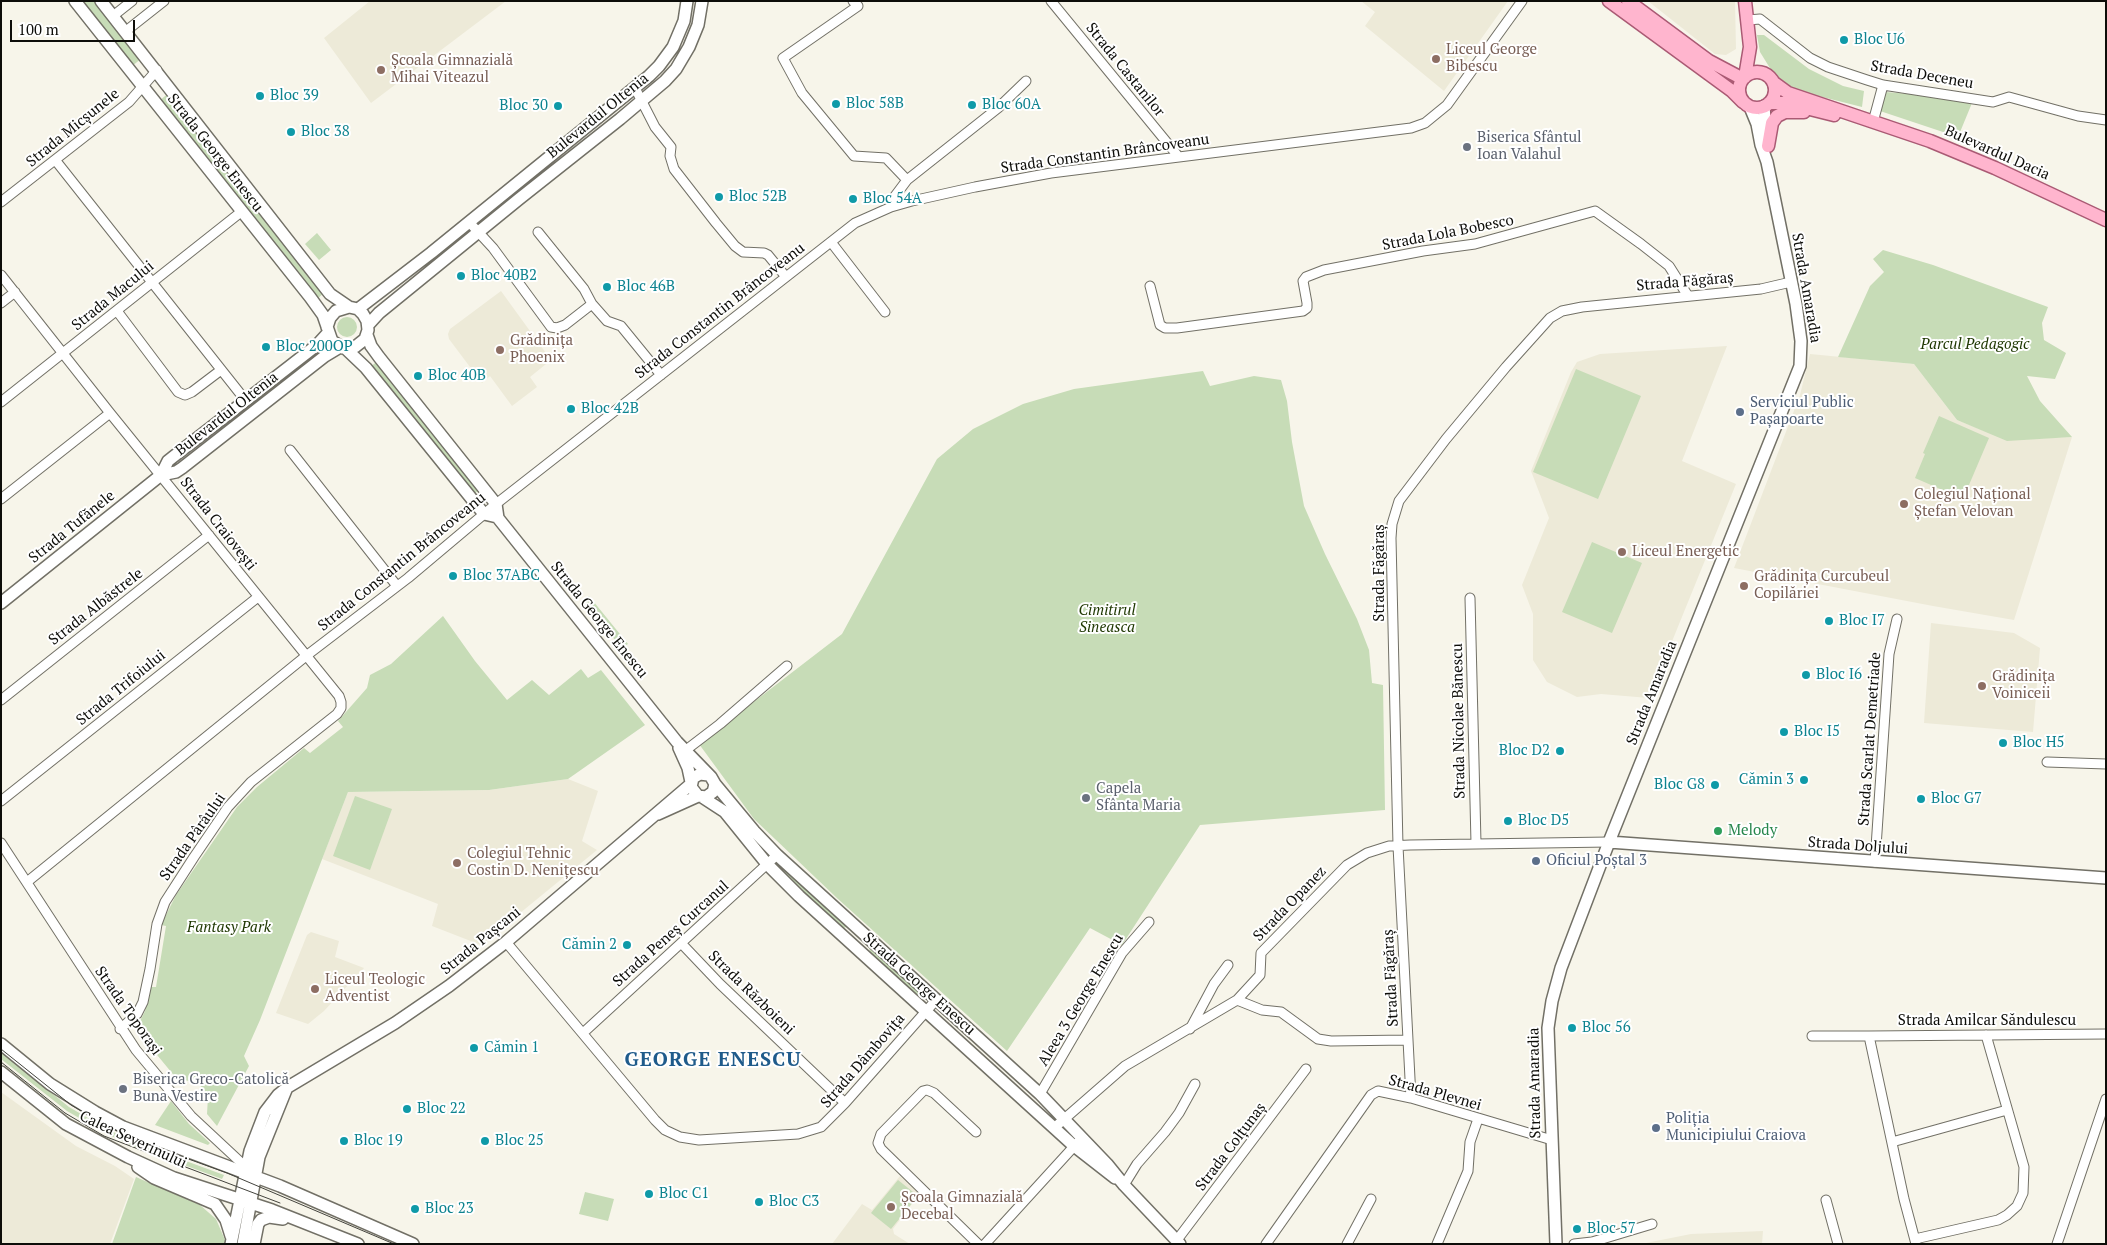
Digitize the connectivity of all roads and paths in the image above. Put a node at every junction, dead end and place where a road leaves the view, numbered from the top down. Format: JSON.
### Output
{"nodes":[{"id":1,"x":75,"y":1,"type":"edge"},
{"id":2,"x":101,"y":1,"type":"edge"},
{"id":3,"x":132,"y":1,"type":"edge"},
{"id":4,"x":164,"y":1,"type":"edge"},
{"id":5,"x":687,"y":1,"type":"edge"},
{"id":6,"x":702,"y":1,"type":"edge"},
{"id":7,"x":853,"y":1,"type":"edge"},
{"id":8,"x":1051,"y":1,"type":"edge"},
{"id":9,"x":1522,"y":1,"type":"edge"},
{"id":10,"x":1609,"y":1,"type":"edge"},
{"id":11,"x":1628,"y":1,"type":"edge"},
{"id":12,"x":1745,"y":1,"type":"edge"},
{"id":13,"x":113,"y":16,"type":"junction"},
{"id":14,"x":1748,"y":20,"type":"junction"},
{"id":15,"x":126,"y":31,"type":"junction"},
{"id":16,"x":1750,"y":48,"type":"junction"},
{"id":17,"x":157,"y":70,"type":"junction"},
{"id":18,"x":1744,"y":78,"type":"junction"},
{"id":19,"x":1770,"y":79,"type":"junction"},
{"id":20,"x":1026,"y":81,"type":"dead end"},
{"id":21,"x":1884,"y":85,"type":"junction"},
{"id":22,"x":144,"y":86,"type":"junction"},
{"id":23,"x":635,"y":88,"type":"junction"},
{"id":24,"x":641,"y":102,"type":"junction"},
{"id":25,"x":1747,"y":104,"type":"junction"},
{"id":26,"x":1767,"y":104,"type":"junction"},
{"id":27,"x":1823,"y":113,"type":"junction"},
{"id":28,"x":2106,"y":120,"type":"edge"},
{"id":29,"x":1874,"y":122,"type":"junction"},
{"id":30,"x":1768,"y":146,"type":"junction"},
{"id":31,"x":1178,"y":156,"type":"junction"},
{"id":32,"x":56,"y":160,"type":"junction"},
{"id":33,"x":1768,"y":162,"type":"junction"},
{"id":34,"x":907,"y":180,"type":"junction"},
{"id":35,"x":1,"y":202,"type":"edge"},
{"id":36,"x":891,"y":207,"type":"junction"},
{"id":37,"x":241,"y":212,"type":"junction"},
{"id":38,"x":2106,"y":220,"type":"edge"},
{"id":39,"x":469,"y":222,"type":"junction"},
{"id":40,"x":479,"y":232,"type":"junction"},
{"id":41,"x":538,"y":232,"type":"dead end"},
{"id":42,"x":831,"y":242,"type":"junction"},
{"id":43,"x":1,"y":275,"type":"edge"},
{"id":44,"x":786,"y":277,"type":"junction"},
{"id":45,"x":152,"y":282,"type":"junction"},
{"id":46,"x":1792,"y":282,"type":"junction"},
{"id":47,"x":1150,"y":286,"type":"dead end"},
{"id":48,"x":14,"y":292,"type":"junction"},
{"id":49,"x":1688,"y":296,"type":"junction"},
{"id":50,"x":1,"y":303,"type":"edge"},
{"id":51,"x":592,"y":304,"type":"junction"},
{"id":52,"x":353,"y":308,"type":"junction"},
{"id":53,"x":118,"y":311,"type":"junction"},
{"id":54,"x":885,"y":312,"type":"dead end"},
{"id":55,"x":327,"y":330,"type":"junction"},
{"id":56,"x":368,"y":330,"type":"junction"},
{"id":57,"x":343,"y":348,"type":"junction"},
{"id":58,"x":63,"y":353,"type":"junction"},
{"id":59,"x":221,"y":370,"type":"junction"},
{"id":60,"x":661,"y":375,"type":"junction"},
{"id":61,"x":246,"y":401,"type":"junction"},
{"id":62,"x":1,"y":402,"type":"edge"},
{"id":63,"x":110,"y":413,"type":"junction"},
{"id":64,"x":290,"y":450,"type":"dead end"},
{"id":65,"x":161,"y":475,"type":"junction"},
{"id":66,"x":1,"y":499,"type":"edge"},
{"id":67,"x":496,"y":504,"type":"junction"},
{"id":68,"x":484,"y":514,"type":"junction"},
{"id":69,"x":497,"y":517,"type":"junction"},
{"id":70,"x":209,"y":535,"type":"junction"},
{"id":71,"x":397,"y":586,"type":"junction"},
{"id":72,"x":258,"y":597,"type":"junction"},
{"id":73,"x":1470,"y":598,"type":"dead end"},
{"id":74,"x":1,"y":603,"type":"edge"},
{"id":75,"x":1898,"y":619,"type":"dead end"},
{"id":76,"x":306,"y":656,"type":"junction"},
{"id":77,"x":787,"y":666,"type":"dead end"},
{"id":78,"x":339,"y":696,"type":"joint"},
{"id":79,"x":1,"y":700,"type":"edge"},
{"id":80,"x":677,"y":742,"type":"junction"},
{"id":81,"x":686,"y":750,"type":"junction"},
{"id":82,"x":2046,"y":762,"type":"dead end"},
{"id":83,"x":2106,"y":764,"type":"edge"},
{"id":84,"x":708,"y":774,"type":"junction"},
{"id":85,"x":691,"y":783,"type":"junction"},
{"id":86,"x":715,"y":784,"type":"junction"},
{"id":87,"x":700,"y":797,"type":"junction"},
{"id":88,"x":1,"y":801,"type":"edge"},
{"id":89,"x":654,"y":816,"type":"junction"},
{"id":90,"x":1609,"y":842,"type":"junction"},
{"id":91,"x":1,"y":843,"type":"edge"},
{"id":92,"x":1476,"y":844,"type":"junction"},
{"id":93,"x":1398,"y":846,"type":"junction"},
{"id":94,"x":777,"y":855,"type":"junction"},
{"id":95,"x":1875,"y":862,"type":"junction"},
{"id":96,"x":768,"y":864,"type":"junction"},
{"id":97,"x":2106,"y":878,"type":"edge"},
{"id":98,"x":27,"y":882,"type":"junction"},
{"id":99,"x":1148,"y":922,"type":"dead end"},
{"id":100,"x":506,"y":942,"type":"junction"},
{"id":101,"x":681,"y":943,"type":"junction"},
{"id":102,"x":1228,"y":965,"type":"dead end"},
{"id":103,"x":936,"y":1000,"type":"junction"},
{"id":104,"x":1237,"y":1000,"type":"junction"},
{"id":105,"x":926,"y":1011,"type":"junction"},
{"id":106,"x":120,"y":1029,"type":"junction"},
{"id":107,"x":1189,"y":1030,"type":"junction"},
{"id":108,"x":583,"y":1033,"type":"junction"},
{"id":109,"x":2106,"y":1034,"type":"edge"},
{"id":110,"x":1986,"y":1035,"type":"junction"},
{"id":111,"x":1812,"y":1036,"type":"dead end"},
{"id":112,"x":1869,"y":1036,"type":"junction"},
{"id":113,"x":1408,"y":1040,"type":"junction"},
{"id":114,"x":1,"y":1044,"type":"edge"},
{"id":115,"x":1306,"y":1069,"type":"dead end"},
{"id":116,"x":1,"y":1072,"type":"edge"},
{"id":117,"x":1195,"y":1084,"type":"dead end"},
{"id":118,"x":1040,"y":1094,"type":"junction"},
{"id":119,"x":1411,"y":1098,"type":"junction"},
{"id":120,"x":2106,"y":1099,"type":"edge"},
{"id":121,"x":845,"y":1104,"type":"junction"},
{"id":122,"x":2007,"y":1110,"type":"junction"},
{"id":123,"x":1064,"y":1118,"type":"junction"},
{"id":124,"x":1478,"y":1119,"type":"junction"},
{"id":125,"x":1054,"y":1128,"type":"junction"},
{"id":126,"x":976,"y":1132,"type":"dead end"},
{"id":127,"x":1082,"y":1137,"type":"junction"},
{"id":128,"x":1552,"y":1140,"type":"junction"},
{"id":129,"x":1892,"y":1142,"type":"junction"},
{"id":130,"x":1074,"y":1146,"type":"junction"},
{"id":131,"x":128,"y":1158,"type":"junction"},
{"id":132,"x":249,"y":1172,"type":"junction"},
{"id":133,"x":1124,"y":1185,"type":"junction"},
{"id":134,"x":239,"y":1199,"type":"junction"},
{"id":135,"x":1371,"y":1199,"type":"dead end"},
{"id":136,"x":1826,"y":1200,"type":"dead end"},
{"id":137,"x":250,"y":1203,"type":"junction"},
{"id":138,"x":300,"y":1221,"type":"junction"},
{"id":139,"x":1652,"y":1224,"type":"dead end"},
{"id":140,"x":1916,"y":1241,"type":"edge"},
{"id":141,"x":235,"y":1242,"type":"edge"},
{"id":142,"x":1178,"y":1242,"type":"edge"},
{"id":143,"x":254,"y":1244,"type":"edge"},
{"id":144,"x":358,"y":1244,"type":"edge"},
{"id":145,"x":413,"y":1244,"type":"edge"},
{"id":146,"x":978,"y":1244,"type":"edge"},
{"id":147,"x":985,"y":1244,"type":"edge"},
{"id":148,"x":1266,"y":1244,"type":"edge"},
{"id":149,"x":1347,"y":1244,"type":"edge"},
{"id":150,"x":1437,"y":1244,"type":"edge"},
{"id":151,"x":1556,"y":1244,"type":"edge"},
{"id":152,"x":1574,"y":1244,"type":"edge"},
{"id":153,"x":1838,"y":1244,"type":"edge"},
{"id":154,"x":2057,"y":1244,"type":"edge"}],
"edges":[{"from":1,"to":22,"type":"street","name":"Strada George Enescu"},
{"from":2,"to":13,"type":"street","name":"Strada George Enescu"},
{"from":3,"to":13,"type":"street"},
{"from":4,"to":15,"type":"street"},
{"from":5,"to":23,"type":"street","name":"Bulevardul Oltenia"},
{"from":6,"to":24,"type":"street","name":"Bulevardul Oltenia"},
{"from":7,"to":34,"type":"street"},
{"from":8,"to":31,"type":"street","name":"Strada Castanilor"},
{"from":9,"to":31,"type":"street","name":"Strada Constantin Brâncoveanu"},
{"from":10,"to":25,"type":"main road"},
{"from":11,"to":18,"type":"main road"},
{"from":12,"to":14,"type":"main road"},
{"from":13,"to":15,"type":"street","name":"Strada George Enescu"},
{"from":14,"to":16,"type":"main road"},
{"from":14,"to":21,"type":"street","name":"Strada Deceneu"},
{"from":15,"to":17,"type":"street","name":"Strada George Enescu"},
{"from":16,"to":18,"type":"main road"},
{"from":16,"to":19,"type":"main road"},
{"from":17,"to":22,"type":"street","name":"Strada Micșunele"},
{"from":17,"to":52,"type":"street","name":"Strada George Enescu"},
{"from":18,"to":19,"type":"main road"},
{"from":18,"to":25,"type":"main road"},
{"from":19,"to":26,"type":"main road"},
{"from":19,"to":29,"type":"main road","name":"Bulevardul Dacia"},
{"from":20,"to":34,"type":"street"},
{"from":21,"to":28,"type":"street","name":"Strada Deceneu"},
{"from":21,"to":29,"type":"street"},
{"from":22,"to":32,"type":"street","name":"Strada Micșunele"},
{"from":22,"to":37,"type":"street","name":"Strada George Enescu"},
{"from":23,"to":24,"type":"street"},
{"from":23,"to":39,"type":"street","name":"Bulevardul Oltenia"},
{"from":24,"to":40,"type":"street","name":"Bulevardul Oltenia"},
{"from":24,"to":44,"type":"street"},
{"from":25,"to":26,"type":"main road","name":"Bulevardul Dacia"},
{"from":25,"to":33,"type":"street","name":"Strada Amaradia"},
{"from":26,"to":27,"type":"main road","name":"Bulevardul Dacia"},
{"from":26,"to":30,"type":"street","name":"Strada Amaradia"},
{"from":27,"to":29,"type":"main road","name":"Bulevardul Dacia"},
{"from":27,"to":30,"type":"main road"},
{"from":29,"to":38,"type":"main road","name":"Bulevardul Dacia"},
{"from":30,"to":33,"type":"street","name":"Strada Amaradia"},
{"from":31,"to":36,"type":"street","name":"Strada Constantin Brâncoveanu"},
{"from":32,"to":35,"type":"street","name":"Strada Micșunele"},
{"from":32,"to":45,"type":"street"},
{"from":33,"to":46,"type":"street","name":"Strada Amaradia"},
{"from":34,"to":36,"type":"street"},
{"from":36,"to":42,"type":"street","name":"Strada Constantin Brâncoveanu"},
{"from":37,"to":45,"type":"street","name":"Strada Macului"},
{"from":37,"to":55,"type":"street","name":"Strada George Enescu"},
{"from":39,"to":40,"type":"street"},
{"from":39,"to":52,"type":"street","name":"Bulevardul Oltenia"},
{"from":40,"to":51,"type":"street"},
{"from":40,"to":56,"type":"street","name":"Bulevardul Oltenia"},
{"from":41,"to":51,"type":"street"},
{"from":42,"to":44,"type":"street","name":"Strada Constantin Brâncoveanu"},
{"from":42,"to":54,"type":"street"},
{"from":43,"to":48,"type":"street","name":"Strada Craiovești"},
{"from":44,"to":60,"type":"street","name":"Strada Constantin Brâncoveanu"},
{"from":45,"to":53,"type":"street","name":"Strada Macului"},
{"from":45,"to":59,"type":"street"},
{"from":46,"to":49,"type":"street","name":"Strada Făgăraș"},
{"from":46,"to":90,"type":"street","name":"Strada Amaradia"},
{"from":47,"to":49,"type":"street","name":"Strada Lola Bobesco"},
{"from":48,"to":50,"type":"street"},
{"from":48,"to":58,"type":"street","name":"Strada Craiovești"},
{"from":49,"to":93,"type":"street","name":"Strada Făgăraș"},
{"from":51,"to":60,"type":"street"},
{"from":52,"to":55,"type":"street"},
{"from":52,"to":56,"type":"street"},
{"from":53,"to":58,"type":"street","name":"Strada Macului"},
{"from":53,"to":59,"type":"street"},
{"from":55,"to":57,"type":"street"},
{"from":55,"to":61,"type":"street","name":"Bulevardul Oltenia"},
{"from":56,"to":57,"type":"street"},
{"from":56,"to":67,"type":"street"},
{"from":57,"to":65,"type":"street","name":"Bulevardul Oltenia"},
{"from":57,"to":68,"type":"street"},
{"from":58,"to":62,"type":"street","name":"Strada Macului"},
{"from":58,"to":63,"type":"street","name":"Strada Craiovești"},
{"from":59,"to":61,"type":"street"},
{"from":60,"to":67,"type":"street","name":"Strada Constantin Brâncoveanu"},
{"from":61,"to":65,"type":"street","name":"Bulevardul Oltenia"},
{"from":63,"to":65,"type":"street","name":"Strada Craiovești"},
{"from":63,"to":66,"type":"street"},
{"from":64,"to":71,"type":"street"},
{"from":65,"to":70,"type":"street","name":"Strada Craiovești"},
{"from":65,"to":74,"type":"street","name":"Strada Tufănele"},
{"from":67,"to":68,"type":"street","name":"Strada Constantin Brâncoveanu"},
{"from":67,"to":69,"type":"street"},
{"from":68,"to":69,"type":"street"},
{"from":68,"to":71,"type":"street","name":"Strada Constantin Brâncoveanu"},
{"from":69,"to":80,"type":"street","name":"Strada George Enescu"},
{"from":70,"to":72,"type":"street","name":"Strada Craiovești"},
{"from":70,"to":79,"type":"street","name":"Strada Albăstrele"},
{"from":71,"to":76,"type":"street","name":"Strada Constantin Brâncoveanu"},
{"from":72,"to":76,"type":"street","name":"Strada Craiovești"},
{"from":72,"to":88,"type":"street","name":"Strada Trifoiului"},
{"from":73,"to":92,"type":"street","name":"Strada Nicolae Bănescu"},
{"from":75,"to":95,"type":"street","name":"Strada Scarlat Demetriade"},
{"from":76,"to":78,"type":"street","name":"Strada Craiovești"},
{"from":76,"to":98,"type":"street","name":"Strada Constantin Brâncoveanu"},
{"from":77,"to":81,"type":"street"},
{"from":78,"to":106,"type":"street","name":"Strada Pârâului"},
{"from":80,"to":81,"type":"street","name":"Strada George Enescu"},
{"from":80,"to":85,"type":"street","name":"Strada George Enescu"},
{"from":81,"to":84,"type":"street","name":"Strada George Enescu"},
{"from":82,"to":83,"type":"street"},
{"from":84,"to":85,"type":"street"},
{"from":84,"to":86,"type":"street"},
{"from":85,"to":87,"type":"street"},
{"from":85,"to":89,"type":"street","name":"Strada Pașcani"},
{"from":86,"to":87,"type":"street"},
{"from":86,"to":94,"type":"street","name":"Strada George Enescu"},
{"from":87,"to":89,"type":"street","name":"Strada Pașcani"},
{"from":87,"to":96,"type":"street","name":"Strada George Enescu"},
{"from":89,"to":100,"type":"street","name":"Strada Pașcani"},
{"from":90,"to":92,"type":"street","name":"Strada Opanez"},
{"from":90,"to":95,"type":"street","name":"Strada Doljului"},
{"from":90,"to":128,"type":"street","name":"Strada Amaradia"},
{"from":91,"to":98,"type":"street","name":"Strada Toporași"},
{"from":92,"to":93,"type":"street","name":"Strada Opanez"},
{"from":93,"to":104,"type":"street","name":"Strada Opanez"},
{"from":93,"to":113,"type":"street","name":"Strada Făgăraș"},
{"from":94,"to":96,"type":"street","name":"Strada Peneș Curcanul"},
{"from":94,"to":103,"type":"street","name":"Strada George Enescu"},
{"from":95,"to":97,"type":"street","name":"Strada Doljului"},
{"from":96,"to":101,"type":"street","name":"Strada Peneș Curcanul"},
{"from":96,"to":105,"type":"street","name":"Strada George Enescu"},
{"from":98,"to":106,"type":"street","name":"Strada Toporași"},
{"from":99,"to":118,"type":"street","name":"Aleea 3 George Enescu"},
{"from":100,"to":108,"type":"street","name":"Strada Dâmbovița"},
{"from":100,"to":132,"type":"street","name":"Strada Pașcani"},
{"from":101,"to":108,"type":"street","name":"Strada Peneș Curcanul"},
{"from":101,"to":121,"type":"street","name":"Strada Războieni"},
{"from":102,"to":107,"type":"street"},
{"from":103,"to":105,"type":"street","name":"Strada Dâmbovița"},
{"from":103,"to":118,"type":"street","name":"Strada George Enescu"},
{"from":104,"to":107,"type":"street","name":"Strada Opanez"},
{"from":104,"to":113,"type":"street"},
{"from":105,"to":121,"type":"street","name":"Strada Dâmbovița"},
{"from":105,"to":125,"type":"street","name":"Strada George Enescu"},
{"from":106,"to":132,"type":"street","name":"Strada Toporași"},
{"from":107,"to":123,"type":"street","name":"Strada Opanez"},
{"from":108,"to":121,"type":"street","name":"Strada Dâmbovița"},
{"from":109,"to":110,"type":"street","name":"Strada Amilcar Săndulescu"},
{"from":110,"to":112,"type":"street","name":"Strada Amilcar Săndulescu"},
{"from":110,"to":122,"type":"street"},
{"from":111,"to":112,"type":"street","name":"Strada Amilcar Săndulescu"},
{"from":112,"to":129,"type":"street"},
{"from":113,"to":119,"type":"street","name":"Strada Făgăraș"},
{"from":114,"to":132,"type":"street","name":"Calea Severinului"},
{"from":115,"to":142,"type":"street","name":"Strada Colțunaș"},
{"from":116,"to":131,"type":"street","name":"Calea Severinului"},
{"from":117,"to":133,"type":"street"},
{"from":118,"to":123,"type":"street","name":"Strada George Enescu"},
{"from":119,"to":124,"type":"street","name":"Strada Plevnei"},
{"from":119,"to":148,"type":"street","name":"Strada Plevnei"},
{"from":120,"to":154,"type":"street"},
{"from":122,"to":129,"type":"street"},
{"from":122,"to":140,"type":"street"},
{"from":123,"to":125,"type":"street","name":"Strada Opanez"},
{"from":123,"to":127,"type":"street","name":"Strada George Enescu"},
{"from":124,"to":128,"type":"street","name":"Strada Plevnei"},
{"from":124,"to":150,"type":"street"},
{"from":125,"to":130,"type":"street","name":"Strada George Enescu"},
{"from":126,"to":146,"type":"street"},
{"from":127,"to":130,"type":"street"},
{"from":127,"to":133,"type":"street","name":"Strada George Enescu"},
{"from":128,"to":151,"type":"street","name":"Strada Amaradia"},
{"from":129,"to":140,"type":"street"},
{"from":130,"to":133,"type":"street","name":"Strada George Enescu"},
{"from":130,"to":147,"type":"street"},
{"from":131,"to":134,"type":"street","name":"Calea Severinului"},
{"from":131,"to":141,"type":"street"},
{"from":132,"to":134,"type":"street"},
{"from":132,"to":137,"type":"street"},
{"from":132,"to":145,"type":"street","name":"Calea Severinului"},
{"from":133,"to":142,"type":"street","name":"Strada George Enescu"},
{"from":134,"to":137,"type":"street","name":"Calea Severinului"},
{"from":134,"to":141,"type":"street"},
{"from":135,"to":149,"type":"street"},
{"from":136,"to":153,"type":"street"},
{"from":137,"to":138,"type":"street","name":"Calea Severinului"},
{"from":137,"to":141,"type":"street"},
{"from":138,"to":143,"type":"street"},
{"from":138,"to":144,"type":"street"},
{"from":139,"to":152,"type":"street"}]}
